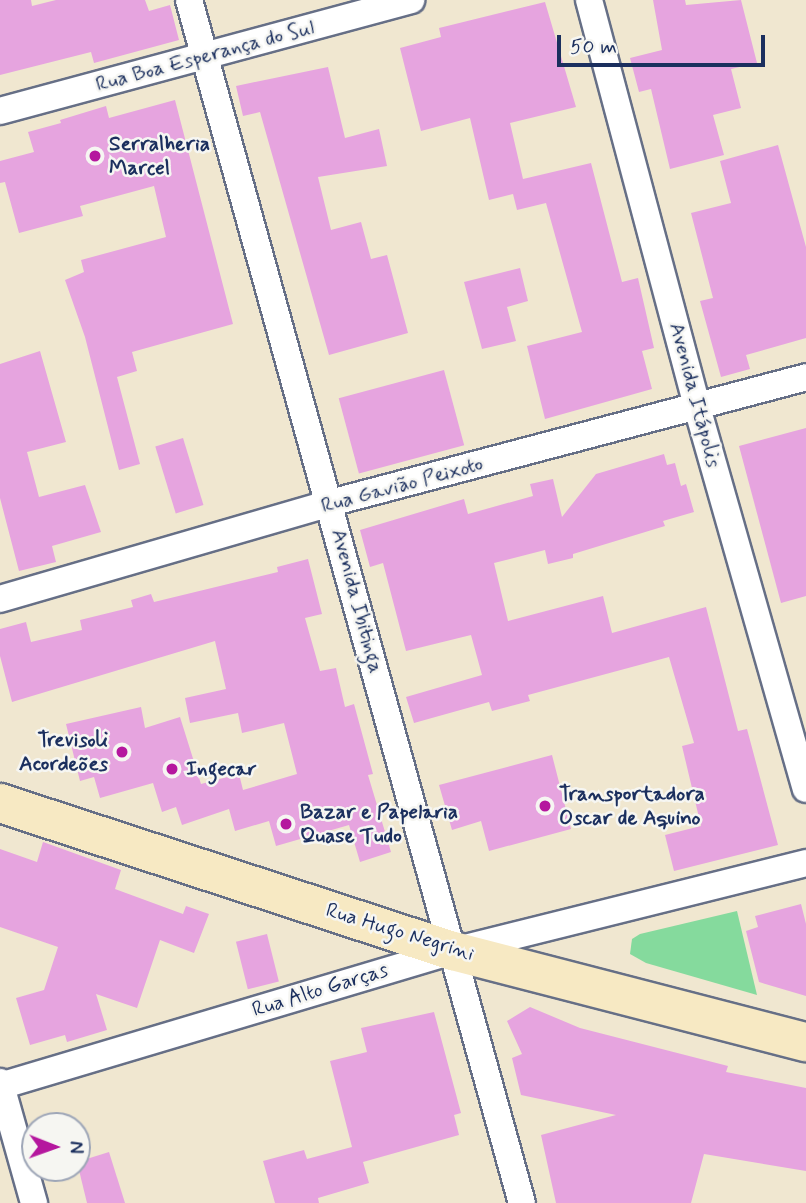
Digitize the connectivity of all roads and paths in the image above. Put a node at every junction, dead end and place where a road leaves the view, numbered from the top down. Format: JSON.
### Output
{"nodes":[{"id":1,"x":189,"y":0,"type":"edge"},
{"id":2,"x":411,"y":0,"type":"edge"},
{"id":3,"x":589,"y":0,"type":"edge"},
{"id":4,"x":205,"y":56,"type":"junction"},
{"id":5,"x":0,"y":111,"type":"edge"},
{"id":6,"x":806,"y":377,"type":"edge"},
{"id":7,"x":697,"y":407,"type":"junction"},
{"id":8,"x":330,"y":503,"type":"junction"},
{"id":9,"x":0,"y":599,"type":"edge"},
{"id":10,"x":806,"y":789,"type":"edge"},
{"id":11,"x":0,"y":803,"type":"edge"},
{"id":12,"x":806,"y":863,"type":"edge"},
{"id":13,"x":453,"y":951,"type":"junction"},
{"id":14,"x":806,"y":1042,"type":"edge"},
{"id":15,"x":0,"y":1084,"type":"edge"},
{"id":16,"x":34,"y":1203,"type":"edge"},
{"id":17,"x":522,"y":1203,"type":"edge"}],
"edges":[{"from":1,"to":4,"type":"street","name":"Avenida Ibitinga"},
{"from":2,"to":4,"type":"street","name":"Rua Boa Esperança do Sul"},
{"from":3,"to":7,"type":"street","name":"Avenida Itápolis"},
{"from":4,"to":5,"type":"street","name":"Rua Boa Esperança do Sul"},
{"from":4,"to":8,"type":"street","name":"Avenida Ibitinga"},
{"from":6,"to":7,"type":"street","name":"Rua Gavião Peixoto"},
{"from":7,"to":8,"type":"street","name":"Rua Gavião Peixoto"},
{"from":7,"to":10,"type":"street","name":"Avenida Itápolis"},
{"from":8,"to":9,"type":"street","name":"Rua Gavião Peixoto"},
{"from":8,"to":13,"type":"street","name":"Avenida Ibitinga"},
{"from":11,"to":13,"type":"main road","name":"Rua Hugo Negrini"},
{"from":12,"to":13,"type":"street","name":"Rua Alto Garças"},
{"from":13,"to":14,"type":"main road","name":"Rua Hugo Negrini"},
{"from":13,"to":15,"type":"street","name":"Rua Alto Garças"},
{"from":13,"to":17,"type":"street","name":"Avenida Ibitinga"},
{"from":15,"to":16,"type":"street"}]}
